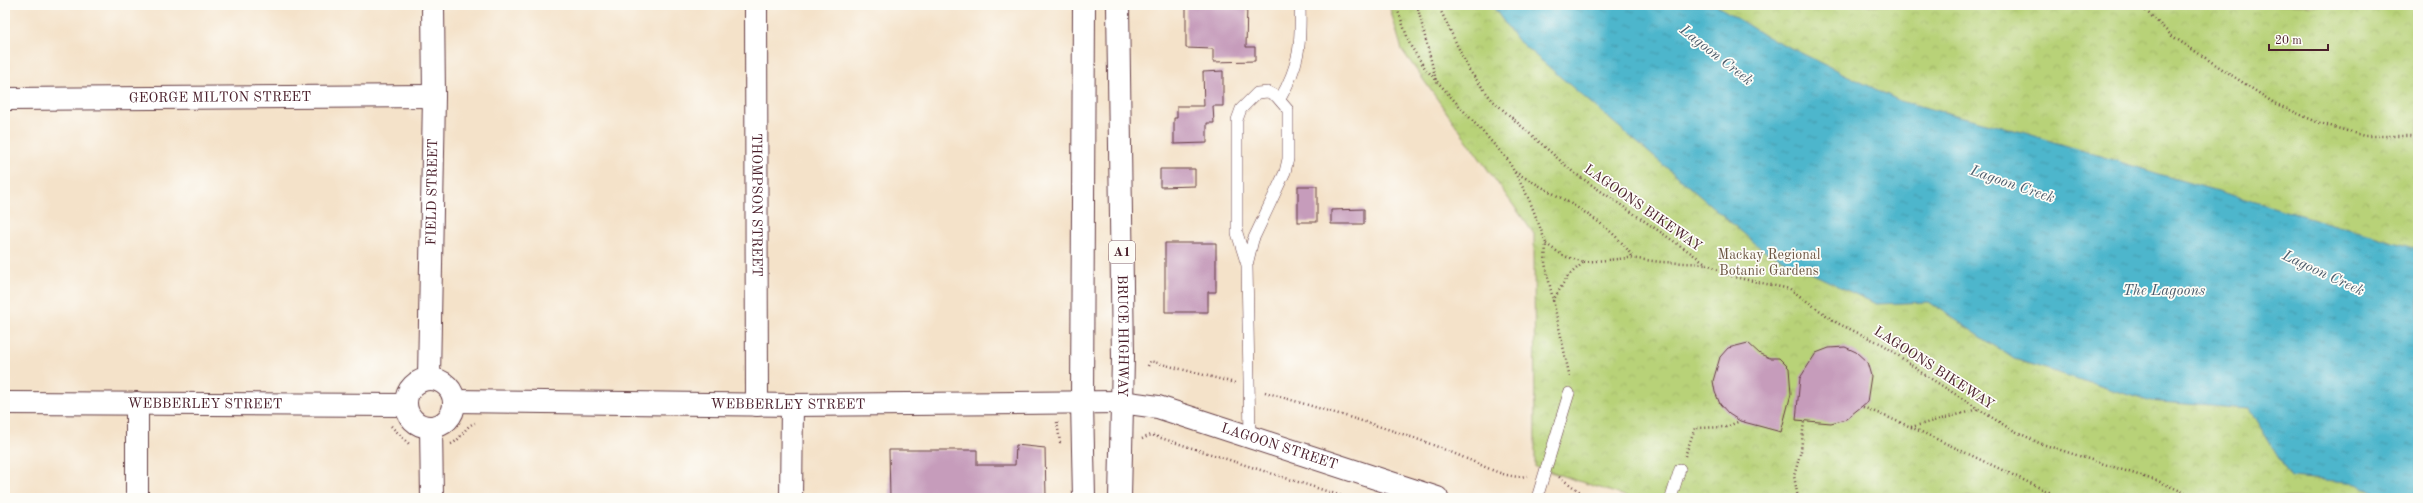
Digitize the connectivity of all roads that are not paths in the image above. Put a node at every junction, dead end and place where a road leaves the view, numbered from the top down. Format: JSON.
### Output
{"nodes":[{"id":1,"x":433,"y":5,"type":"edge"},
{"id":2,"x":756,"y":5,"type":"edge"},
{"id":3,"x":1084,"y":5,"type":"edge"},
{"id":4,"x":1118,"y":5,"type":"edge"},
{"id":5,"x":1300,"y":5,"type":"edge"},
{"id":6,"x":434,"y":96,"type":"junction"},
{"id":7,"x":5,"y":99,"type":"edge"},
{"id":8,"x":1280,"y":99,"type":"junction"},
{"id":9,"x":1247,"y":265,"type":"junction"},
{"id":10,"x":429,"y":378,"type":"junction"},
{"id":11,"x":1569,"y":393,"type":"road end"},
{"id":12,"x":454,"y":401,"type":"junction"},
{"id":13,"x":1082,"y":402,"type":"junction"},
{"id":14,"x":1121,"y":402,"type":"junction"},
{"id":15,"x":5,"y":403,"type":"edge"},
{"id":16,"x":137,"y":404,"type":"junction"},
{"id":17,"x":405,"y":405,"type":"junction"},
{"id":18,"x":757,"y":405,"type":"junction"},
{"id":19,"x":792,"y":405,"type":"junction"},
{"id":20,"x":431,"y":427,"type":"junction"},
{"id":21,"x":1250,"y":438,"type":"junction"},
{"id":22,"x":1680,"y":470,"type":"road end"},
{"id":23,"x":137,"y":498,"type":"edge"},
{"id":24,"x":432,"y":498,"type":"edge"},
{"id":25,"x":791,"y":498,"type":"edge"},
{"id":26,"x":1084,"y":498,"type":"edge"},
{"id":27,"x":1120,"y":498,"type":"edge"},
{"id":28,"x":1437,"y":498,"type":"edge"},
{"id":29,"x":1537,"y":498,"type":"edge"},
{"id":30,"x":1671,"y":498,"type":"edge"}],
"edges":[{"from":1,"to":6,"type":"main road","name":"FIELD STREET"},
{"from":2,"to":18,"type":"main road","name":"THOMPSON STREET"},
{"from":3,"to":13,"type":"main road"},
{"from":4,"to":14,"type":"main road","name":"BRUCE HIGHWAY","number":"A1"},
{"from":5,"to":8,"type":"lane"},
{"from":6,"to":7,"type":"main road","name":"GEORGE MILTON STREET"},
{"from":6,"to":10,"type":"main road","name":"FIELD STREET"},
{"from":8,"to":9,"type":"lane"},
{"from":8,"to":9,"type":"lane"},
{"from":9,"to":21,"type":"lane"},
{"from":10,"to":12,"type":"main road"},
{"from":10,"to":17,"type":"main road"},
{"from":11,"to":29,"type":"lane"},
{"from":12,"to":18,"type":"main road","name":"WEBBERLEY STREET"},
{"from":12,"to":20,"type":"main road"},
{"from":13,"to":14,"type":"main road","name":"WEBBERLEY STREET"},
{"from":13,"to":19,"type":"main road","name":"WEBBERLEY STREET"},
{"from":13,"to":26,"type":"main road"},
{"from":14,"to":21,"type":"main road","name":"LAGOON STREET"},
{"from":14,"to":27,"type":"main road","name":"BRUCE HIGHWAY","number":"A1"},
{"from":15,"to":16,"type":"main road","name":"WEBBERLEY STREET"},
{"from":16,"to":17,"type":"main road","name":"WEBBERLEY STREET"},
{"from":16,"to":23,"type":"main road"},
{"from":17,"to":20,"type":"main road"},
{"from":18,"to":19,"type":"main road","name":"WEBBERLEY STREET"},
{"from":19,"to":25,"type":"main road"},
{"from":20,"to":24,"type":"main road"},
{"from":21,"to":28,"type":"main road","name":"LAGOON STREET"},
{"from":22,"to":30,"type":"lane"}]}
